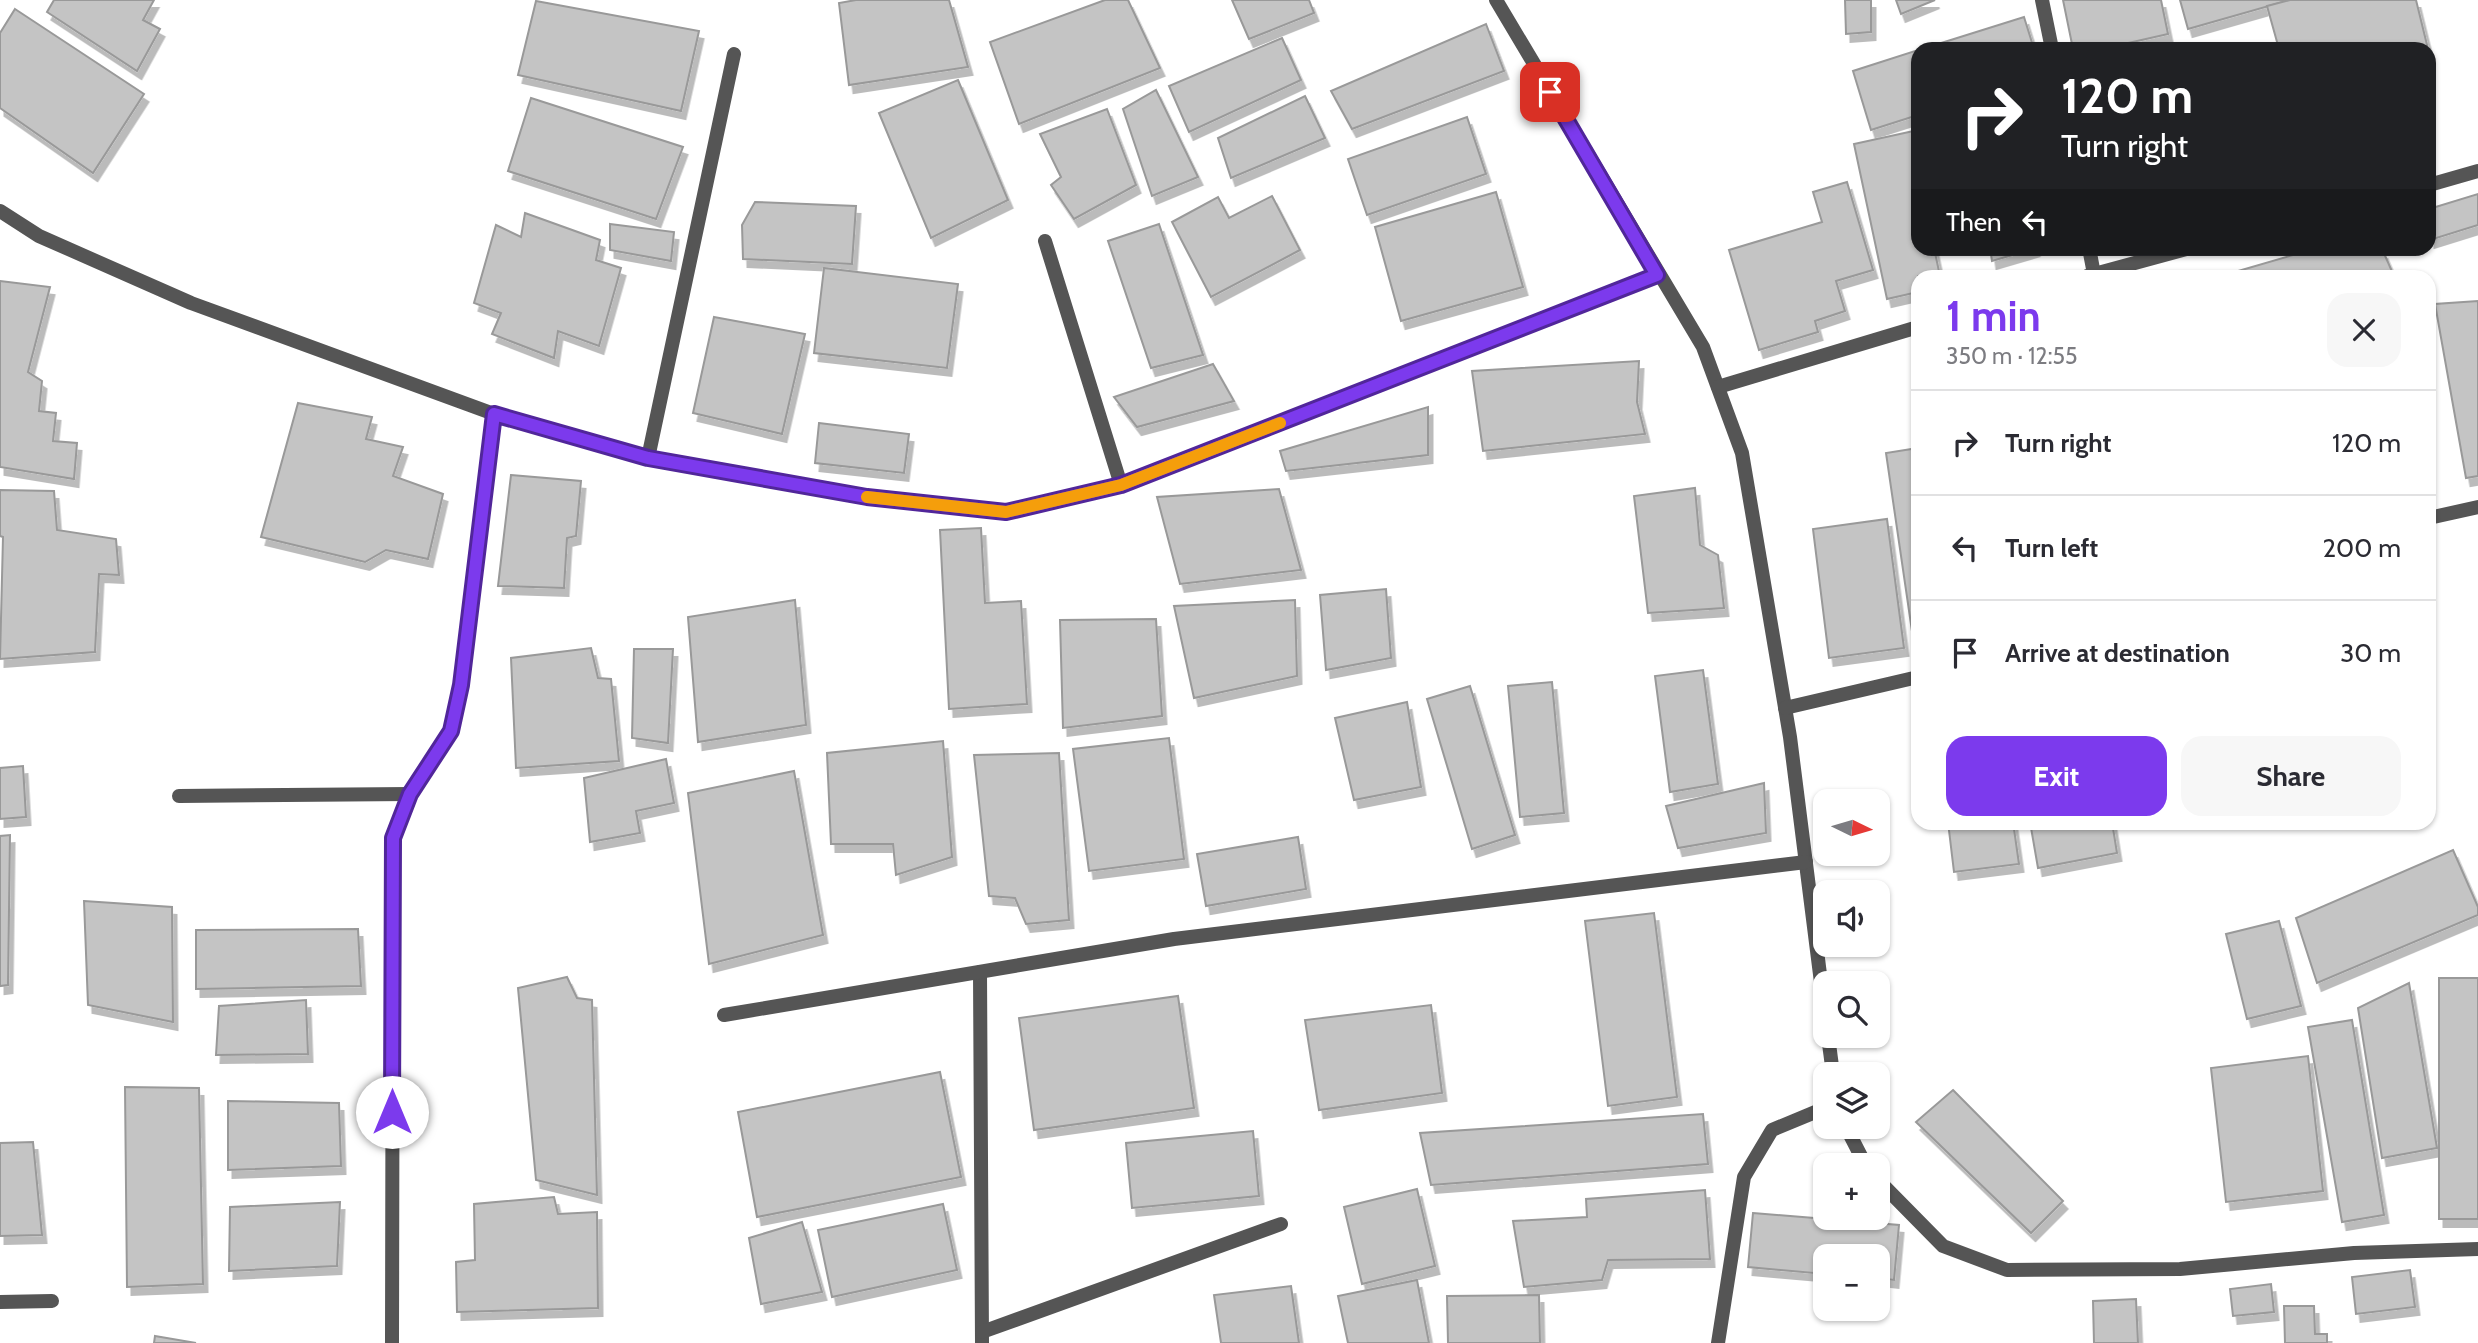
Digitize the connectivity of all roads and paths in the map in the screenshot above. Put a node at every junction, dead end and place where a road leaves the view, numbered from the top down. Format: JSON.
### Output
{"nodes":[{"id":1,"x":1496,"y":0,"type":"edge"},
{"id":2,"x":2042,"y":0,"type":"edge"},
{"id":3,"x":2051,"y":42,"type":"edge"},
{"id":4,"x":734,"y":54,"type":"dead end"},
{"id":5,"x":2478,"y":171,"type":"edge"},
{"id":6,"x":2436,"y":182,"type":"edge"},
{"id":7,"x":0,"y":211,"type":"edge"},
{"id":8,"x":1045,"y":241,"type":"dead end"},
{"id":9,"x":2160,"y":256,"type":"edge"},
{"id":10,"x":2109,"y":270,"type":"edge"},
{"id":11,"x":1657,"y":275,"type":"junction"},
{"id":12,"x":1911,"y":329,"type":"edge"},
{"id":13,"x":1718,"y":387,"type":"junction"},
{"id":14,"x":494,"y":414,"type":"junction"},
{"id":15,"x":648,"y":458,"type":"junction"},
{"id":16,"x":1121,"y":485,"type":"junction"},
{"id":17,"x":2478,"y":507,"type":"edge"},
{"id":18,"x":2436,"y":516,"type":"edge"},
{"id":19,"x":1911,"y":679,"type":"edge"},
{"id":20,"x":1786,"y":708,"type":"junction"},
{"id":21,"x":410,"y":794,"type":"junction"},
{"id":22,"x":179,"y":796,"type":"dead end"},
{"id":23,"x":1807,"y":862,"type":"junction"},
{"id":24,"x":1820,"y":971,"type":"edge"},
{"id":25,"x":980,"y":972,"type":"junction"},
{"id":26,"x":724,"y":1015,"type":"dead end"},
{"id":27,"x":1813,"y":1113,"type":"edge"},
{"id":28,"x":1890,"y":1192,"type":"edge"},
{"id":29,"x":1281,"y":1224,"type":"dead end"},
{"id":30,"x":2478,"y":1249,"type":"edge"},
{"id":31,"x":52,"y":1301,"type":"dead end"},
{"id":32,"x":0,"y":1302,"type":"edge"},
{"id":33,"x":982,"y":1338,"type":"edge"},
{"id":34,"x":391,"y":1343,"type":"edge"},
{"id":35,"x":1718,"y":1343,"type":"edge"}],
"edges":[{"from":1,"to":11,"type":"street"},
{"from":2,"to":3,"type":"street"},
{"from":4,"to":15,"type":"street"},
{"from":5,"to":6,"type":"street"},
{"from":7,"to":14,"type":"street"},
{"from":8,"to":16,"type":"street"},
{"from":9,"to":10,"type":"street"},
{"from":11,"to":13,"type":"street"},
{"from":11,"to":16,"type":"street"},
{"from":12,"to":13,"type":"street"},
{"from":13,"to":20,"type":"street"},
{"from":14,"to":15,"type":"street"},
{"from":14,"to":21,"type":"street"},
{"from":15,"to":16,"type":"street"},
{"from":17,"to":18,"type":"street"},
{"from":19,"to":20,"type":"street"},
{"from":20,"to":23,"type":"street"},
{"from":21,"to":22,"type":"street"},
{"from":21,"to":34,"type":"street"},
{"from":23,"to":24,"type":"street"},
{"from":23,"to":25,"type":"street"},
{"from":25,"to":26,"type":"street"},
{"from":25,"to":33,"type":"street"},
{"from":27,"to":35,"type":"street"},
{"from":28,"to":30,"type":"street"},
{"from":29,"to":33,"type":"street"},
{"from":31,"to":32,"type":"street"}]}
